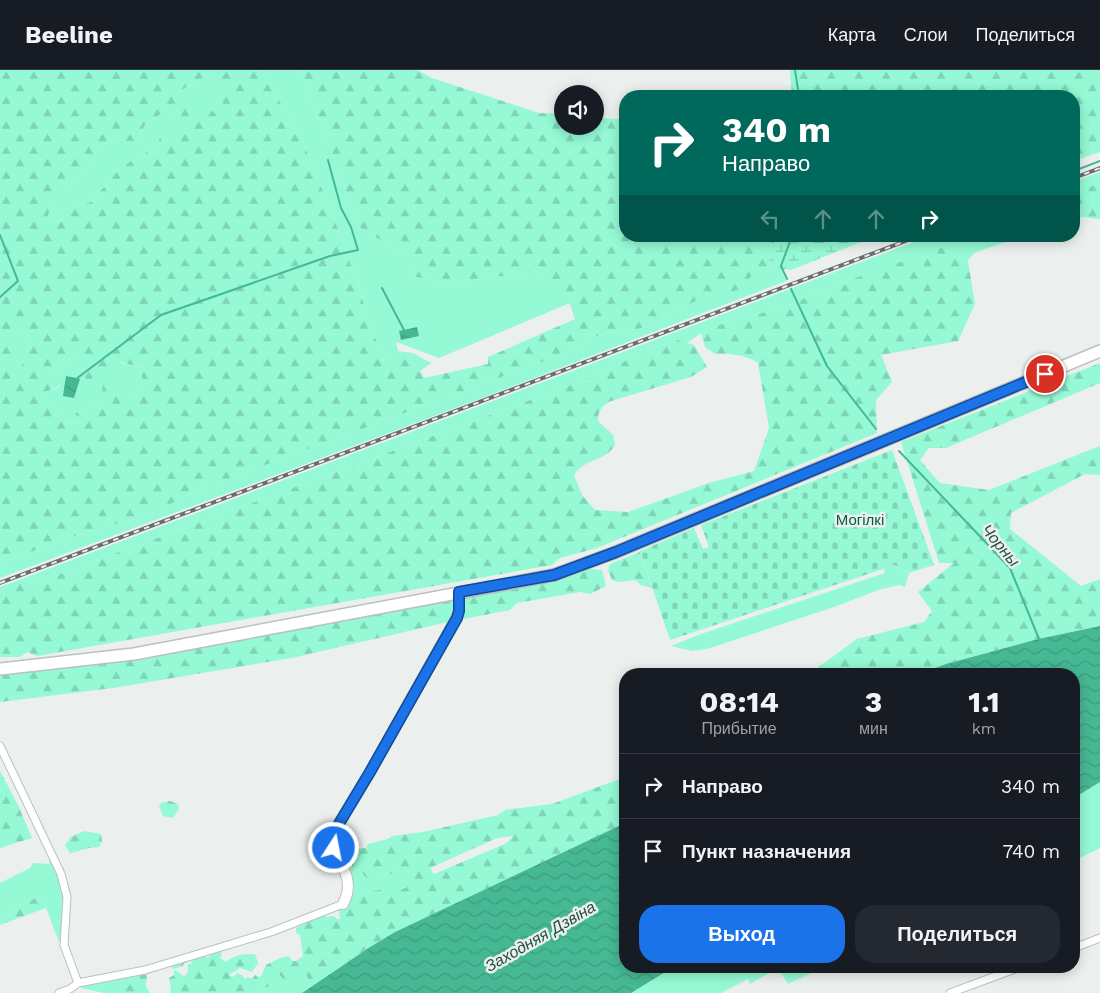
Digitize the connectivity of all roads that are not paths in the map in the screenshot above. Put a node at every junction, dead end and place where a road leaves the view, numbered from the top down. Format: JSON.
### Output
{"nodes":[{"id":1,"x":1100,"y":351,"type":"edge"},
{"id":2,"x":459,"y":592,"type":"junction"},
{"id":3,"x":0,"y":669,"type":"edge"},
{"id":4,"x":0,"y":746,"type":"edge"},
{"id":5,"x":343,"y":904,"type":"joint"},
{"id":6,"x":1100,"y":938,"type":"edge"},
{"id":7,"x":1080,"y":946,"type":"edge"},
{"id":8,"x":1008,"y":973,"type":"edge"},
{"id":9,"x":78,"y":983,"type":"junction"},
{"id":10,"x":59,"y":993,"type":"edge"},
{"id":11,"x":950,"y":993,"type":"edge"}],
"edges":[{"from":1,"to":2,"type":"main road"},
{"from":2,"to":3,"type":"main road"},
{"from":2,"to":5,"type":"street"},
{"from":4,"to":9,"type":"street"},
{"from":5,"to":9,"type":"street"},
{"from":6,"to":7,"type":"street"},
{"from":8,"to":11,"type":"street"},
{"from":9,"to":10,"type":"street"}]}
